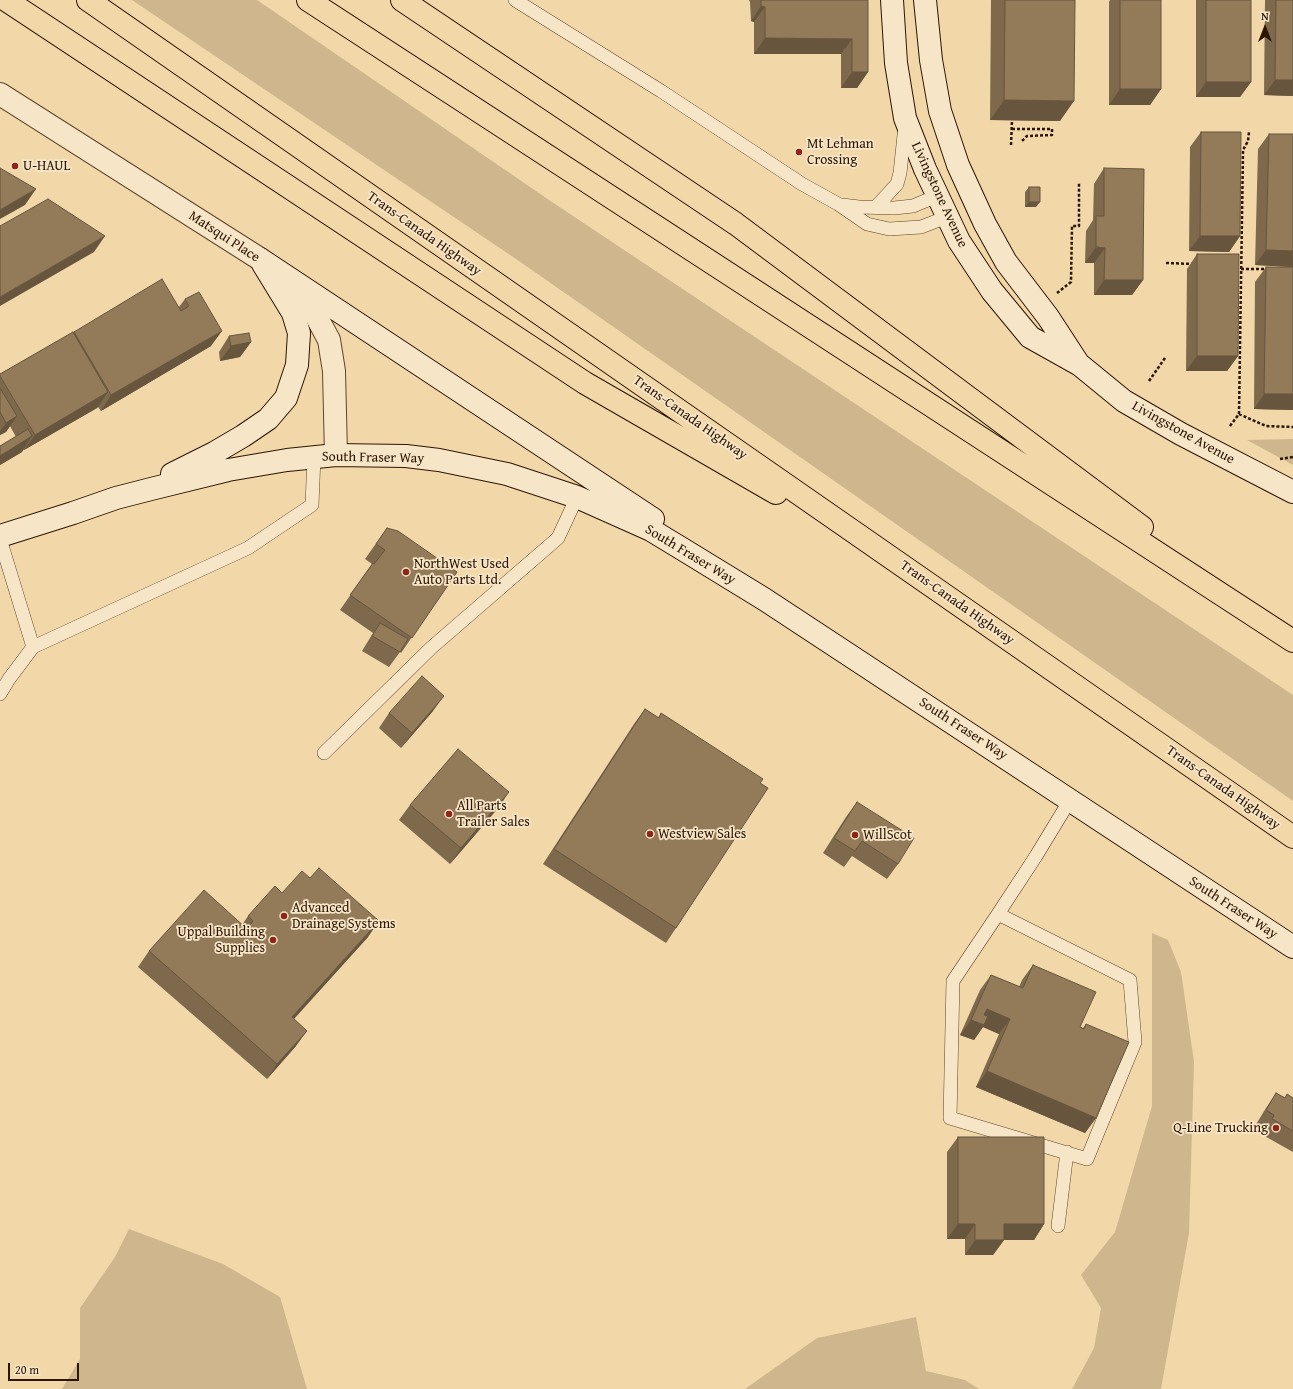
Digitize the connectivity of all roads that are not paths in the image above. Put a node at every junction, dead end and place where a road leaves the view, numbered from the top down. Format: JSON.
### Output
{"nodes":[{"id":1,"x":6,"y":0,"type":"edge"},
{"id":2,"x":88,"y":0,"type":"edge"},
{"id":3,"x":308,"y":0,"type":"edge"},
{"id":4,"x":402,"y":0,"type":"edge"},
{"id":5,"x":515,"y":0,"type":"edge"},
{"id":6,"x":892,"y":0,"type":"edge"},
{"id":7,"x":925,"y":0,"type":"edge"},
{"id":8,"x":529,"y":4,"type":"edge"},
{"id":9,"x":0,"y":94,"type":"edge"},
{"id":10,"x":905,"y":118,"type":"junction"},
{"id":11,"x":971,"y":194,"type":"junction"},
{"id":12,"x":937,"y":196,"type":"junction"},
{"id":13,"x":838,"y":204,"type":"junction"},
{"id":14,"x":876,"y":207,"type":"junction"},
{"id":15,"x":947,"y":217,"type":"junction"},
{"id":16,"x":260,"y":259,"type":"junction"},
{"id":17,"x":1080,"y":365,"type":"junction"},
{"id":18,"x":336,"y":455,"type":"junction"},
{"id":19,"x":314,"y":457,"type":"junction"},
{"id":20,"x":1293,"y":492,"type":"edge"},
{"id":21,"x":577,"y":496,"type":"junction"},
{"id":22,"x":116,"y":498,"type":"junction"},
{"id":23,"x":0,"y":536,"type":"edge"},
{"id":24,"x":0,"y":539,"type":"edge"},
{"id":25,"x":910,"y":571,"type":"junction"},
{"id":26,"x":764,"y":599,"type":"junction"},
{"id":27,"x":1293,"y":641,"type":"edge"},
{"id":28,"x":33,"y":647,"type":"junction"},
{"id":29,"x":0,"y":694,"type":"edge"},
{"id":30,"x":324,"y":753,"type":"dead end"},
{"id":31,"x":1070,"y":800,"type":"junction"},
{"id":32,"x":1293,"y":837,"type":"edge"},
{"id":33,"x":998,"y":914,"type":"junction"},
{"id":34,"x":1293,"y":947,"type":"edge"},
{"id":35,"x":1067,"y":1152,"type":"junction"},
{"id":36,"x":1058,"y":1226,"type":"dead end"}],
"edges":[{"from":1,"to":25,"type":"highway"},
{"from":2,"to":25,"type":"highway","name":"Trans-Canada Highway"},
{"from":3,"to":27,"type":"highway"},
{"from":4,"to":27,"type":"highway"},
{"from":5,"to":8,"type":"lane"},
{"from":6,"to":10,"type":"street","name":"Livingstone Avenue"},
{"from":7,"to":11,"type":"street","name":"Livingstone Avenue"},
{"from":8,"to":13,"type":"lane"},
{"from":9,"to":16,"type":"street","name":"Matsqui Place"},
{"from":10,"to":12,"type":"street","name":"Livingstone Avenue"},
{"from":10,"to":14,"type":"lane"},
{"from":11,"to":12,"type":"street"},
{"from":11,"to":15,"type":"street"},
{"from":11,"to":17,"type":"street","name":"Livingstone Avenue"},
{"from":12,"to":14,"type":"lane"},
{"from":12,"to":15,"type":"street","name":"Livingstone Avenue"},
{"from":13,"to":14,"type":"lane"},
{"from":13,"to":15,"type":"lane"},
{"from":15,"to":17,"type":"street","name":"Livingstone Avenue"},
{"from":16,"to":18,"type":"street","name":"Matsqui Place"},
{"from":16,"to":22,"type":"street"},
{"from":16,"to":26,"type":"street"},
{"from":17,"to":20,"type":"street","name":"Livingstone Avenue"},
{"from":18,"to":19,"type":"street","name":"South Fraser Way"},
{"from":18,"to":21,"type":"street","name":"South Fraser Way"},
{"from":19,"to":22,"type":"street","name":"South Fraser Way"},
{"from":19,"to":28,"type":"lane"},
{"from":21,"to":26,"type":"street","name":"South Fraser Way"},
{"from":21,"to":30,"type":"lane"},
{"from":22,"to":23,"type":"street","name":"South Fraser Way"},
{"from":24,"to":28,"type":"lane"},
{"from":25,"to":32,"type":"highway","name":"Trans-Canada Highway"},
{"from":26,"to":31,"type":"street","name":"South Fraser Way"},
{"from":28,"to":29,"type":"lane"},
{"from":31,"to":33,"type":"lane"},
{"from":31,"to":34,"type":"street","name":"South Fraser Way"},
{"from":33,"to":35,"type":"lane"},
{"from":33,"to":35,"type":"lane"},
{"from":35,"to":36,"type":"lane"}]}
